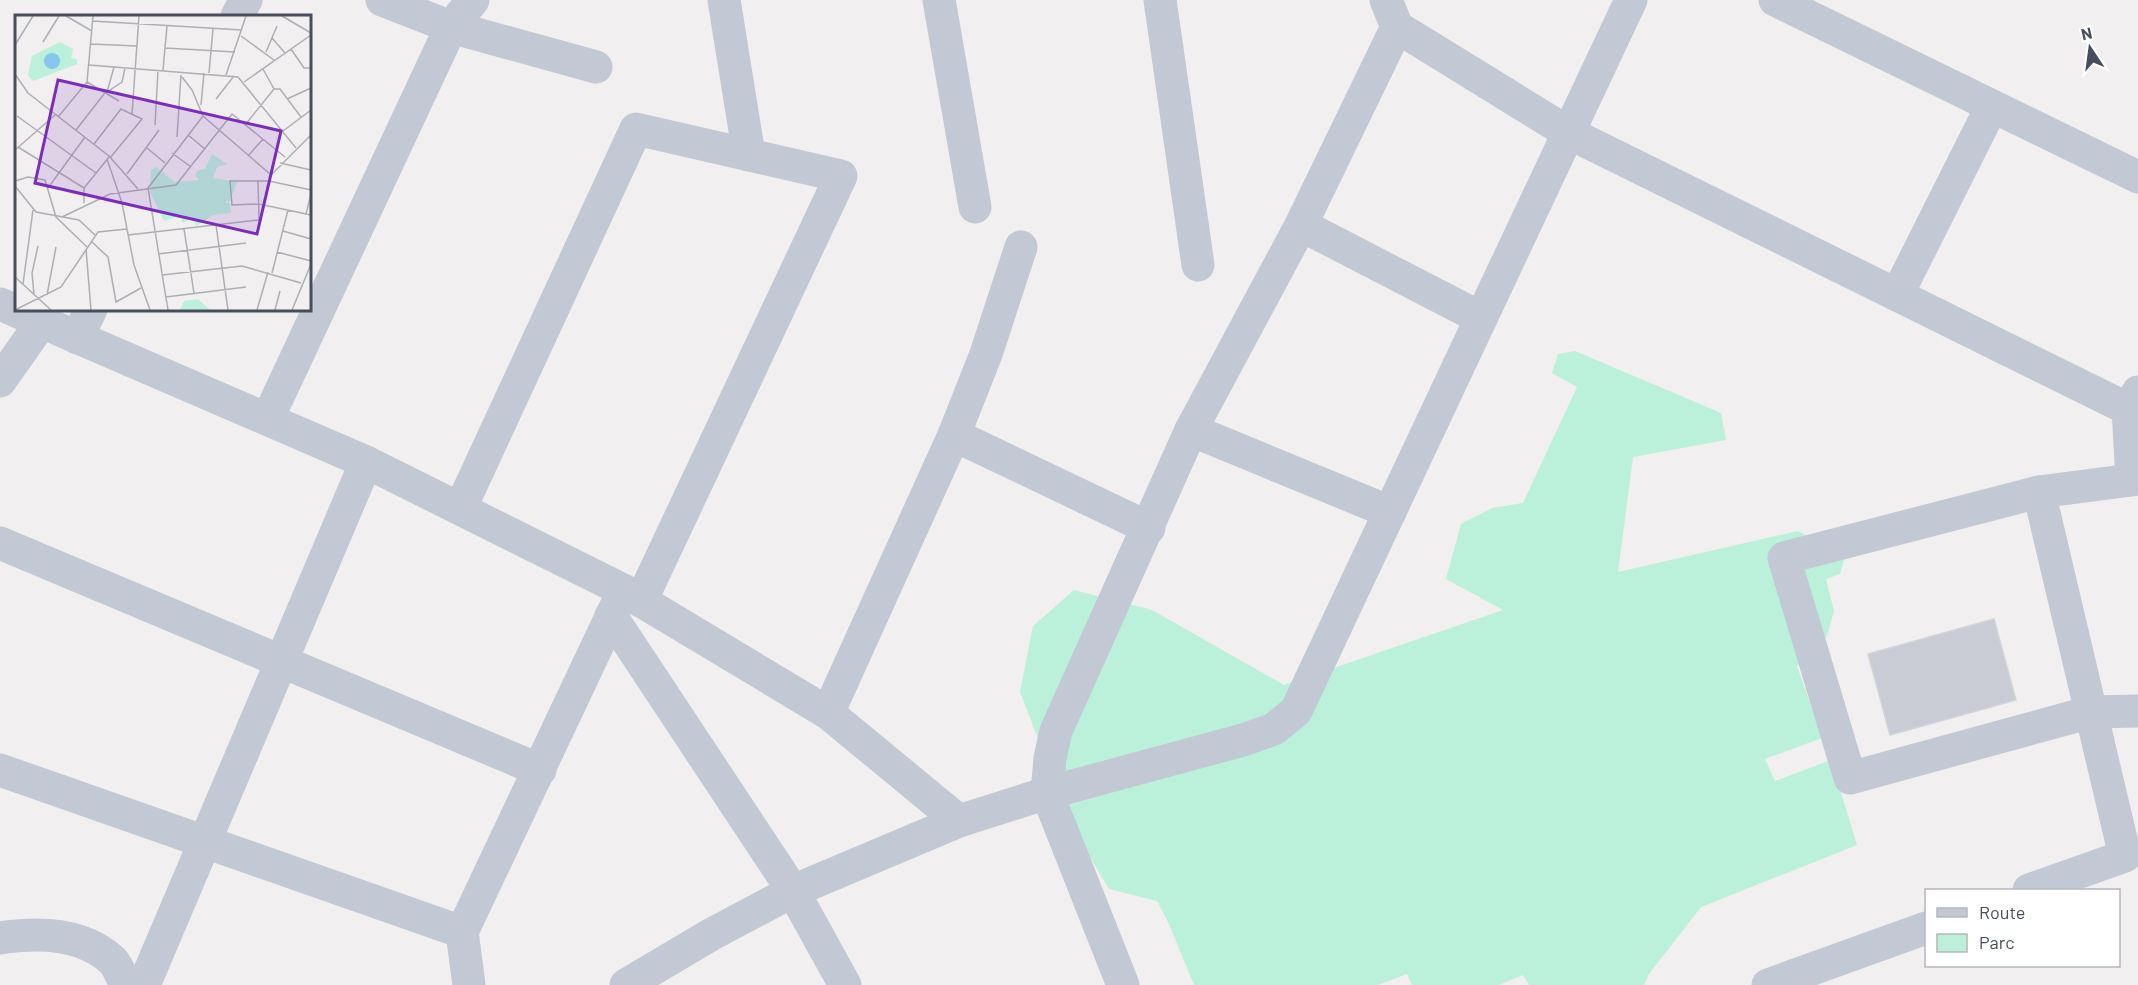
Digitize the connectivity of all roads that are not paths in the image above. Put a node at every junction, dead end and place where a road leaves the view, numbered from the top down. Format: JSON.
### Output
{"nodes":[{"id":1,"x":246,"y":0,"type":"edge"},
{"id":2,"x":382,"y":0,"type":"edge"},
{"id":3,"x":724,"y":0,"type":"edge"},
{"id":4,"x":939,"y":0,"type":"edge"},
{"id":5,"x":1160,"y":0,"type":"edge"},
{"id":6,"x":1631,"y":0,"type":"edge"},
{"id":7,"x":471,"y":1,"type":"edge"},
{"id":8,"x":1794,"y":4,"type":"edge"},
{"id":9,"x":1392,"y":13,"type":"edge"},
{"id":10,"x":238,"y":15,"type":"edge"},
{"id":11,"x":451,"y":27,"type":"junction"},
{"id":12,"x":596,"y":67,"type":"dead end"},
{"id":13,"x":1992,"y":106,"type":"junction"},
{"id":14,"x":1569,"y":133,"type":"junction"},
{"id":15,"x":749,"y":155,"type":"junction"},
{"id":16,"x":2136,"y":170,"type":"edge"},
{"id":17,"x":975,"y":207,"type":"dead end"},
{"id":18,"x":1301,"y":225,"type":"junction"},
{"id":19,"x":1021,"y":247,"type":"dead end"},
{"id":20,"x":1198,"y":266,"type":"dead end"},
{"id":21,"x":1897,"y":295,"type":"junction"},
{"id":22,"x":0,"y":304,"type":"edge"},
{"id":23,"x":91,"y":310,"type":"edge"},
{"id":24,"x":1481,"y":318,"type":"junction"},
{"id":25,"x":41,"y":323,"type":"junction"},
{"id":26,"x":77,"y":338,"type":"junction"},
{"id":27,"x":0,"y":381,"type":"edge"},
{"id":28,"x":2133,"y":400,"type":"edge"},
{"id":29,"x":268,"y":418,"type":"junction"},
{"id":30,"x":1191,"y":430,"type":"junction"},
{"id":31,"x":954,"y":435,"type":"junction"},
{"id":32,"x":366,"y":462,"type":"junction"},
{"id":33,"x":2135,"y":479,"type":"edge"},
{"id":34,"x":2039,"y":492,"type":"junction"},
{"id":35,"x":461,"y":507,"type":"junction"},
{"id":36,"x":1390,"y":512,"type":"junction"},
{"id":37,"x":1149,"y":528,"type":"junction"},
{"id":38,"x":0,"y":543,"type":"edge"},
{"id":39,"x":625,"y":602,"type":"junction"},
{"id":40,"x":281,"y":660,"type":"junction"},
{"id":41,"x":2138,"y":711,"type":"edge"},
{"id":42,"x":2091,"y":712,"type":"junction"},
{"id":43,"x":828,"y":713,"type":"junction"},
{"id":44,"x":0,"y":770,"type":"edge"},
{"id":45,"x":540,"y":770,"type":"junction"},
{"id":46,"x":1047,"y":793,"type":"junction"},
{"id":47,"x":959,"y":821,"type":"junction"},
{"id":48,"x":205,"y":842,"type":"junction"},
{"id":49,"x":2034,"y":889,"type":"edge"},
{"id":50,"x":794,"y":891,"type":"junction"},
{"id":51,"x":1925,"y":928,"type":"edge"},
{"id":52,"x":462,"y":932,"type":"junction"},
{"id":53,"x":0,"y":938,"type":"edge"},
{"id":54,"x":126,"y":985,"type":"edge"},
{"id":55,"x":144,"y":985,"type":"edge"},
{"id":56,"x":469,"y":985,"type":"edge"},
{"id":57,"x":626,"y":985,"type":"edge"},
{"id":58,"x":845,"y":985,"type":"edge"},
{"id":59,"x":1123,"y":985,"type":"edge"},
{"id":60,"x":1768,"y":985,"type":"edge"}],
"edges":[{"from":1,"to":10,"type":"street"},
{"from":2,"to":11,"type":"street"},
{"from":3,"to":15,"type":"street"},
{"from":4,"to":17,"type":"street"},
{"from":5,"to":20,"type":"street"},
{"from":6,"to":14,"type":"street"},
{"from":7,"to":11,"type":"street"},
{"from":8,"to":13,"type":"street"},
{"from":9,"to":14,"type":"street"},
{"from":9,"to":18,"type":"street"},
{"from":11,"to":12,"type":"street"},
{"from":11,"to":29,"type":"street"},
{"from":13,"to":16,"type":"street"},
{"from":13,"to":21,"type":"street"},
{"from":14,"to":21,"type":"street"},
{"from":14,"to":24,"type":"street"},
{"from":15,"to":35,"type":"street"},
{"from":15,"to":39,"type":"street"},
{"from":18,"to":24,"type":"street"},
{"from":18,"to":30,"type":"street"},
{"from":19,"to":31,"type":"street"},
{"from":21,"to":28,"type":"street"},
{"from":22,"to":25,"type":"street"},
{"from":23,"to":26,"type":"street"},
{"from":24,"to":36,"type":"street"},
{"from":25,"to":26,"type":"street"},
{"from":25,"to":27,"type":"street"},
{"from":26,"to":29,"type":"street"},
{"from":28,"to":33,"type":"street"},
{"from":29,"to":32,"type":"street"},
{"from":30,"to":36,"type":"street"},
{"from":30,"to":37,"type":"street"},
{"from":31,"to":37,"type":"street"},
{"from":31,"to":43,"type":"street"},
{"from":32,"to":35,"type":"street"},
{"from":32,"to":40,"type":"street"},
{"from":33,"to":34,"type":"street"},
{"from":34,"to":42,"type":"street"},
{"from":34,"to":42,"type":"street"},
{"from":35,"to":39,"type":"street"},
{"from":36,"to":46,"type":"street"},
{"from":37,"to":46,"type":"street"},
{"from":38,"to":40,"type":"street"},
{"from":39,"to":43,"type":"street"},
{"from":39,"to":45,"type":"street"},
{"from":39,"to":50,"type":"street"},
{"from":40,"to":45,"type":"street"},
{"from":40,"to":48,"type":"street"},
{"from":41,"to":42,"type":"street"},
{"from":42,"to":49,"type":"street"},
{"from":43,"to":47,"type":"street"},
{"from":44,"to":48,"type":"street"},
{"from":45,"to":52,"type":"street"},
{"from":46,"to":47,"type":"street"},
{"from":46,"to":59,"type":"street"},
{"from":47,"to":50,"type":"street"},
{"from":48,"to":52,"type":"street"},
{"from":48,"to":55,"type":"street"},
{"from":50,"to":57,"type":"street"},
{"from":50,"to":58,"type":"street"},
{"from":51,"to":60,"type":"street"},
{"from":52,"to":56,"type":"street"},
{"from":53,"to":54,"type":"street"}]}
